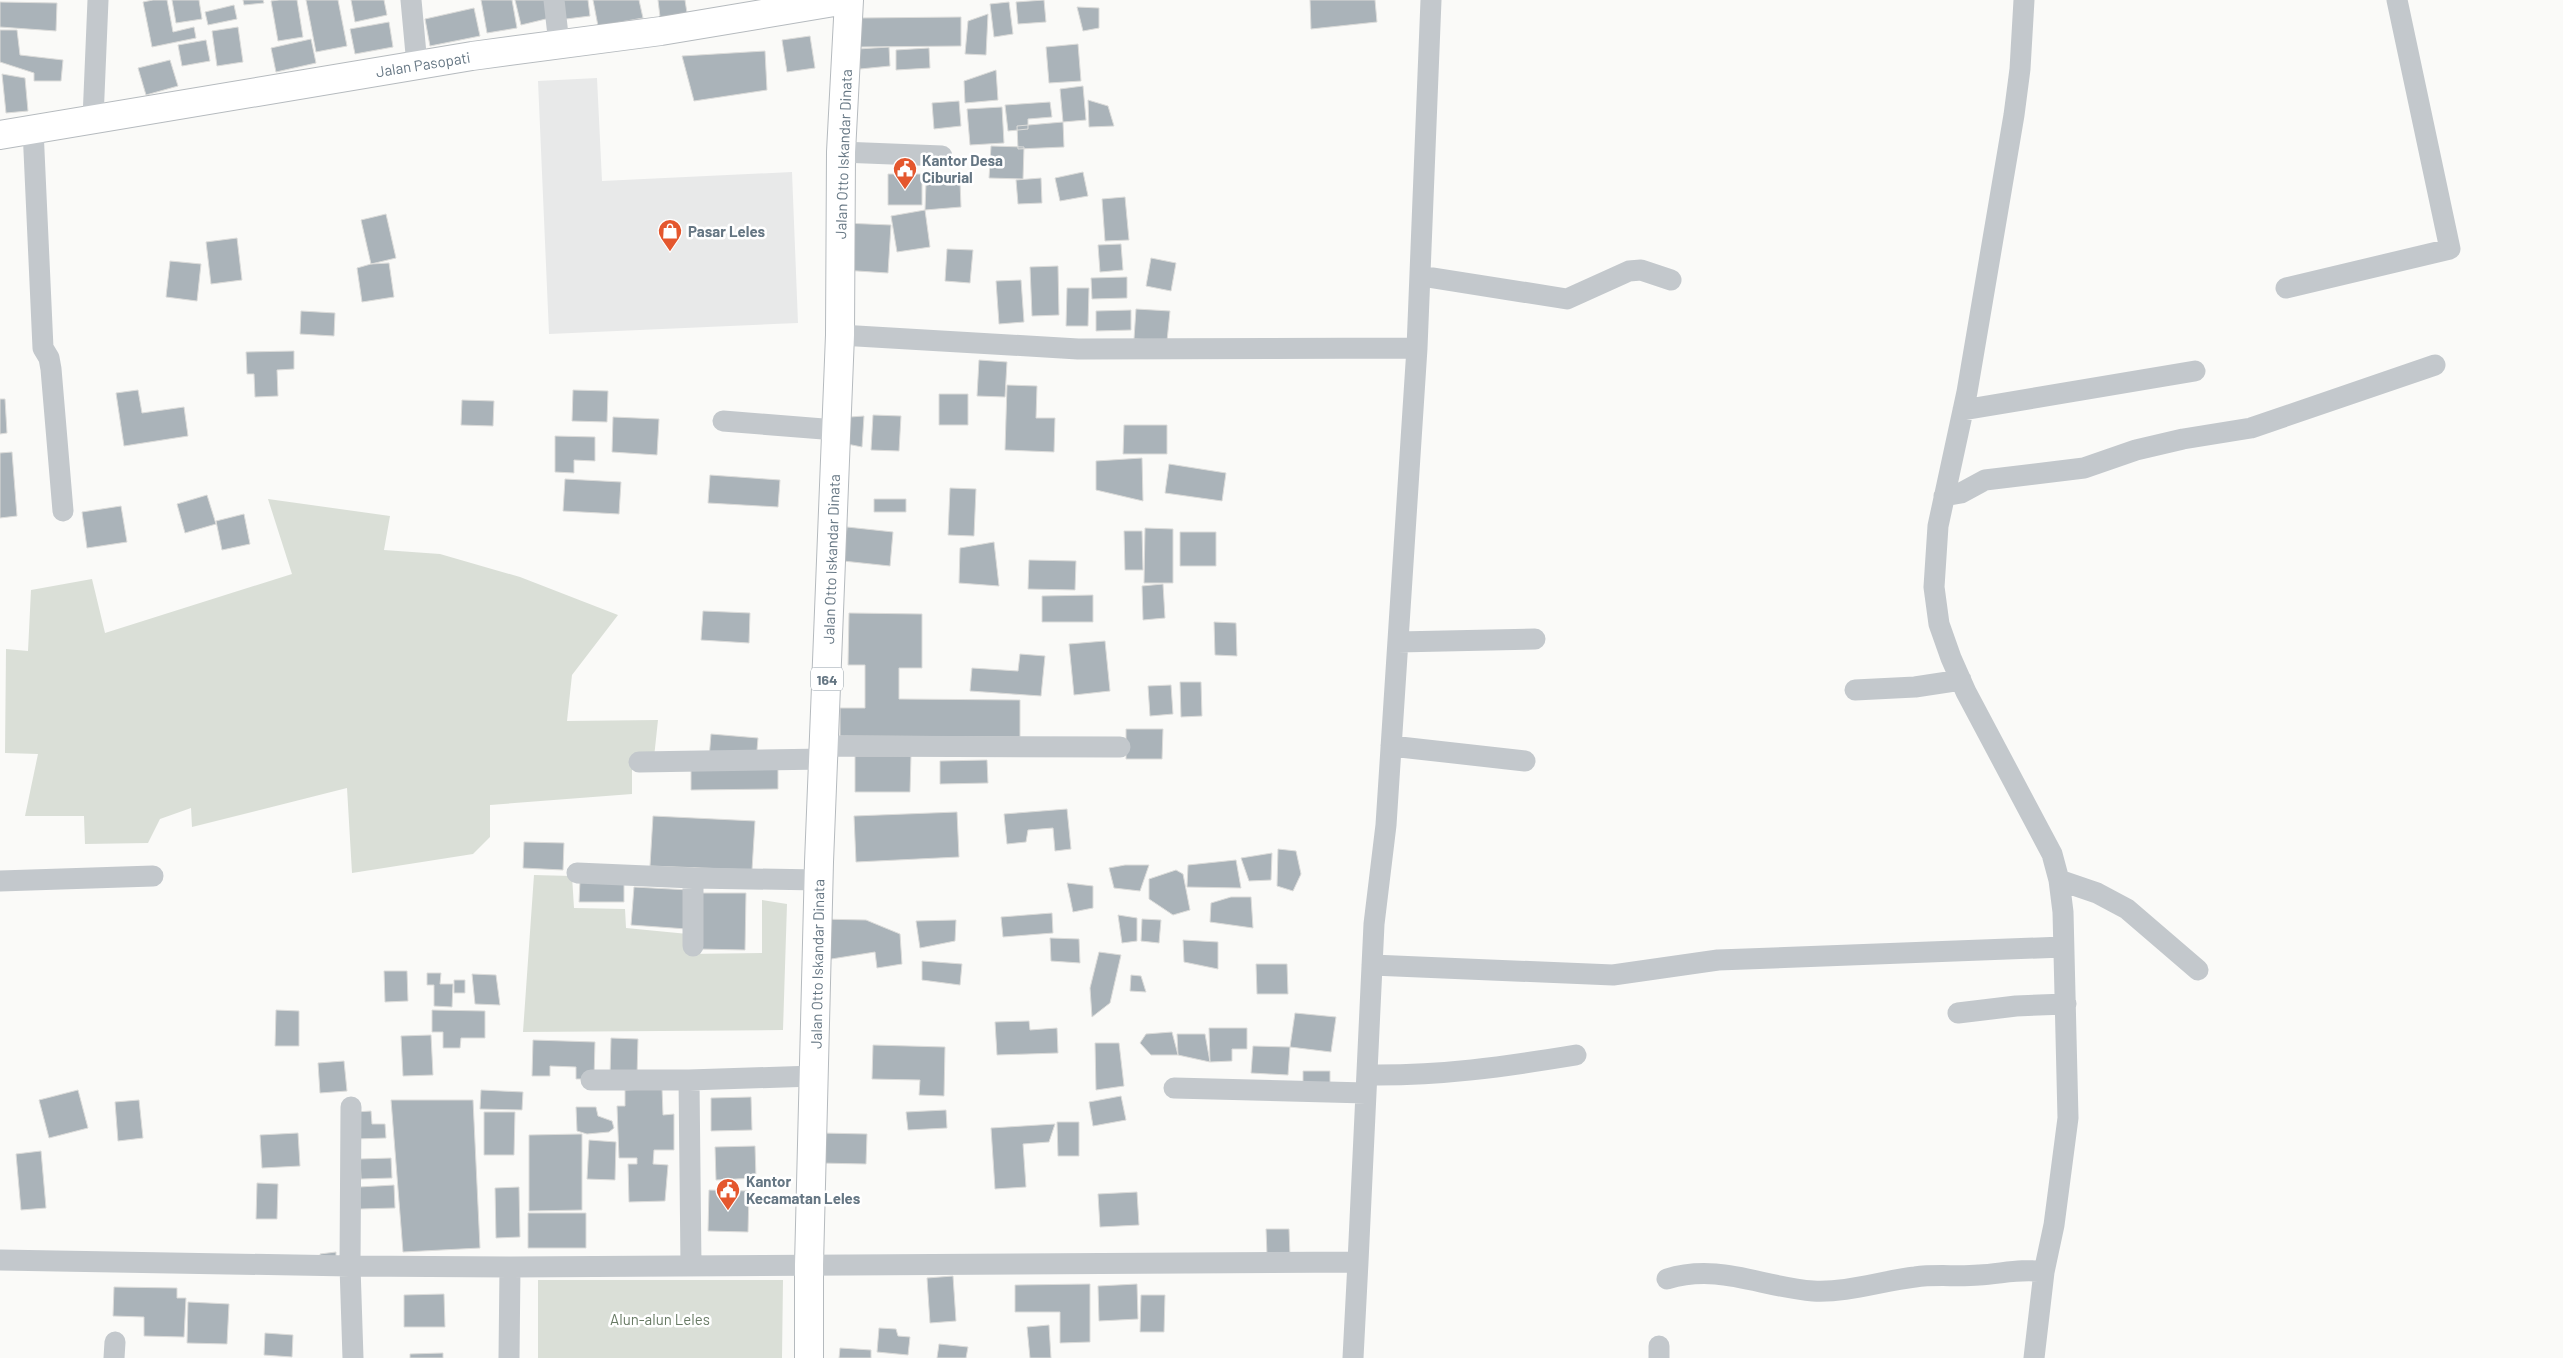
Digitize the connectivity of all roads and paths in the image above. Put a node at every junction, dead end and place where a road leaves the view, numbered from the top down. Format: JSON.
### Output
{"nodes":[{"id":1,"x":98,"y":0,"type":"edge"},
{"id":2,"x":411,"y":0,"type":"edge"},
{"id":3,"x":554,"y":0,"type":"edge"},
{"id":4,"x":848,"y":0,"type":"edge"},
{"id":5,"x":1431,"y":0,"type":"edge"},
{"id":6,"x":2024,"y":0,"type":"edge"},
{"id":7,"x":2397,"y":0,"type":"edge"},
{"id":8,"x":559,"y":44,"type":"junction"},
{"id":9,"x":417,"y":65,"type":"junction"},
{"id":10,"x":93,"y":119,"type":"junction"},
{"id":11,"x":33,"y":129,"type":"junction"},
{"id":12,"x":0,"y":135,"type":"edge"},
{"id":13,"x":841,"y":152,"type":"junction"},
{"id":14,"x":942,"y":156,"type":"dead end"},
{"id":15,"x":1421,"y":276,"type":"junction"},
{"id":16,"x":1671,"y":280,"type":"dead end"},
{"id":17,"x":2286,"y":288,"type":"dead end"},
{"id":18,"x":840,"y":335,"type":"junction"},
{"id":19,"x":1417,"y":348,"type":"junction"},
{"id":20,"x":2435,"y":365,"type":"dead end"},
{"id":21,"x":2195,"y":371,"type":"dead end"},
{"id":22,"x":1963,"y":410,"type":"junction"},
{"id":23,"x":723,"y":422,"type":"dead end"},
{"id":24,"x":836,"y":430,"type":"junction"},
{"id":25,"x":1944,"y":496,"type":"junction"},
{"id":26,"x":63,"y":511,"type":"dead end"},
{"id":27,"x":1535,"y":639,"type":"dead end"},
{"id":28,"x":1398,"y":642,"type":"junction"},
{"id":29,"x":1961,"y":680,"type":"junction"},
{"id":30,"x":1855,"y":690,"type":"dead end"},
{"id":31,"x":1392,"y":746,"type":"junction"},
{"id":32,"x":1120,"y":747,"type":"dead end"},
{"id":33,"x":824,"y":753,"type":"junction"},
{"id":34,"x":1525,"y":760,"type":"dead end"},
{"id":35,"x":639,"y":762,"type":"dead end"},
{"id":36,"x":577,"y":873,"type":"dead end"},
{"id":37,"x":153,"y":876,"type":"dead end"},
{"id":38,"x":693,"y":878,"type":"junction"},
{"id":39,"x":819,"y":880,"type":"junction"},
{"id":40,"x":2059,"y":880,"type":"junction"},
{"id":41,"x":0,"y":881,"type":"edge"},
{"id":42,"x":693,"y":946,"type":"dead end"},
{"id":43,"x":2063,"y":947,"type":"junction"},
{"id":44,"x":1372,"y":965,"type":"junction"},
{"id":45,"x":2198,"y":970,"type":"dead end"},
{"id":46,"x":2066,"y":1004,"type":"junction"},
{"id":47,"x":1958,"y":1013,"type":"dead end"},
{"id":48,"x":1576,"y":1055,"type":"dead end"},
{"id":49,"x":814,"y":1076,"type":"junction"},
{"id":50,"x":591,"y":1080,"type":"dead end"},
{"id":51,"x":689,"y":1080,"type":"junction"},
{"id":52,"x":1367,"y":1084,"type":"junction"},
{"id":53,"x":1174,"y":1088,"type":"dead end"},
{"id":54,"x":350,"y":1107,"type":"dead end"},
{"id":55,"x":0,"y":1260,"type":"edge"},
{"id":56,"x":1358,"y":1262,"type":"junction"},
{"id":57,"x":350,"y":1266,"type":"junction"},
{"id":58,"x":691,"y":1266,"type":"junction"},
{"id":59,"x":809,"y":1266,"type":"junction"},
{"id":60,"x":510,"y":1267,"type":"junction"},
{"id":61,"x":2044,"y":1272,"type":"junction"},
{"id":62,"x":1667,"y":1279,"type":"dead end"},
{"id":63,"x":353,"y":1358,"type":"edge"},
{"id":64,"x":509,"y":1358,"type":"edge"},
{"id":65,"x":809,"y":1358,"type":"edge"},
{"id":66,"x":1353,"y":1358,"type":"edge"},
{"id":67,"x":2034,"y":1358,"type":"edge"}],
"edges":[{"from":1,"to":10,"type":"street"},
{"from":2,"to":9,"type":"street"},
{"from":3,"to":8,"type":"street"},
{"from":4,"to":8,"type":"main road","name":"Jalan Pasopati"},
{"from":4,"to":13,"type":"main road","name":"Jalan Otto Iskandar Dinata","number":"164"},
{"from":5,"to":15,"type":"street"},
{"from":6,"to":22,"type":"street"},
{"from":7,"to":17,"type":"street"},
{"from":8,"to":9,"type":"main road","name":"Jalan Pasopati"},
{"from":9,"to":10,"type":"main road","name":"Jalan Pasopati"},
{"from":10,"to":11,"type":"main road","name":"Jalan Pasopati"},
{"from":11,"to":12,"type":"main road","name":"Jalan Pasopati"},
{"from":11,"to":26,"type":"street"},
{"from":13,"to":14,"type":"street"},
{"from":13,"to":18,"type":"main road","name":"Jalan Otto Iskandar Dinata","number":"164"},
{"from":15,"to":16,"type":"street"},
{"from":15,"to":19,"type":"street"},
{"from":18,"to":19,"type":"street"},
{"from":18,"to":24,"type":"main road","name":"Jalan Otto Iskandar Dinata","number":"164"},
{"from":19,"to":28,"type":"street"},
{"from":20,"to":25,"type":"street"},
{"from":21,"to":22,"type":"street"},
{"from":22,"to":25,"type":"street"},
{"from":23,"to":24,"type":"street"},
{"from":24,"to":33,"type":"main road","name":"Jalan Otto Iskandar Dinata","number":"164"},
{"from":25,"to":29,"type":"street"},
{"from":27,"to":28,"type":"street"},
{"from":28,"to":31,"type":"street"},
{"from":29,"to":30,"type":"street"},
{"from":29,"to":40,"type":"street"},
{"from":31,"to":34,"type":"street"},
{"from":31,"to":44,"type":"street"},
{"from":32,"to":33,"type":"street"},
{"from":33,"to":35,"type":"street"},
{"from":33,"to":39,"type":"main road","name":"Jalan Otto Iskandar Dinata","number":"164"},
{"from":36,"to":38,"type":"street"},
{"from":37,"to":41,"type":"street"},
{"from":38,"to":39,"type":"street"},
{"from":38,"to":42,"type":"street"},
{"from":39,"to":49,"type":"main road","name":"Jalan Otto Iskandar Dinata","number":"164"},
{"from":40,"to":43,"type":"street"},
{"from":40,"to":45,"type":"street"},
{"from":43,"to":44,"type":"street"},
{"from":43,"to":46,"type":"street"},
{"from":44,"to":52,"type":"street"},
{"from":46,"to":47,"type":"street"},
{"from":46,"to":61,"type":"street"},
{"from":48,"to":52,"type":"street"},
{"from":49,"to":51,"type":"street"},
{"from":49,"to":59,"type":"main road","name":"Jalan Otto Iskandar Dinata","number":"164"},
{"from":50,"to":51,"type":"street"},
{"from":51,"to":58,"type":"street"},
{"from":52,"to":53,"type":"street"},
{"from":52,"to":56,"type":"street"},
{"from":54,"to":57,"type":"street"},
{"from":55,"to":57,"type":"street"},
{"from":56,"to":59,"type":"street"},
{"from":56,"to":66,"type":"street"},
{"from":57,"to":60,"type":"street"},
{"from":57,"to":63,"type":"street"},
{"from":58,"to":59,"type":"street"},
{"from":58,"to":60,"type":"street"},
{"from":59,"to":65,"type":"main road","name":"Jalan Otto Iskandar Dinata","number":"164"},
{"from":60,"to":64,"type":"street"},
{"from":61,"to":62,"type":"street"},
{"from":61,"to":67,"type":"street"}]}
